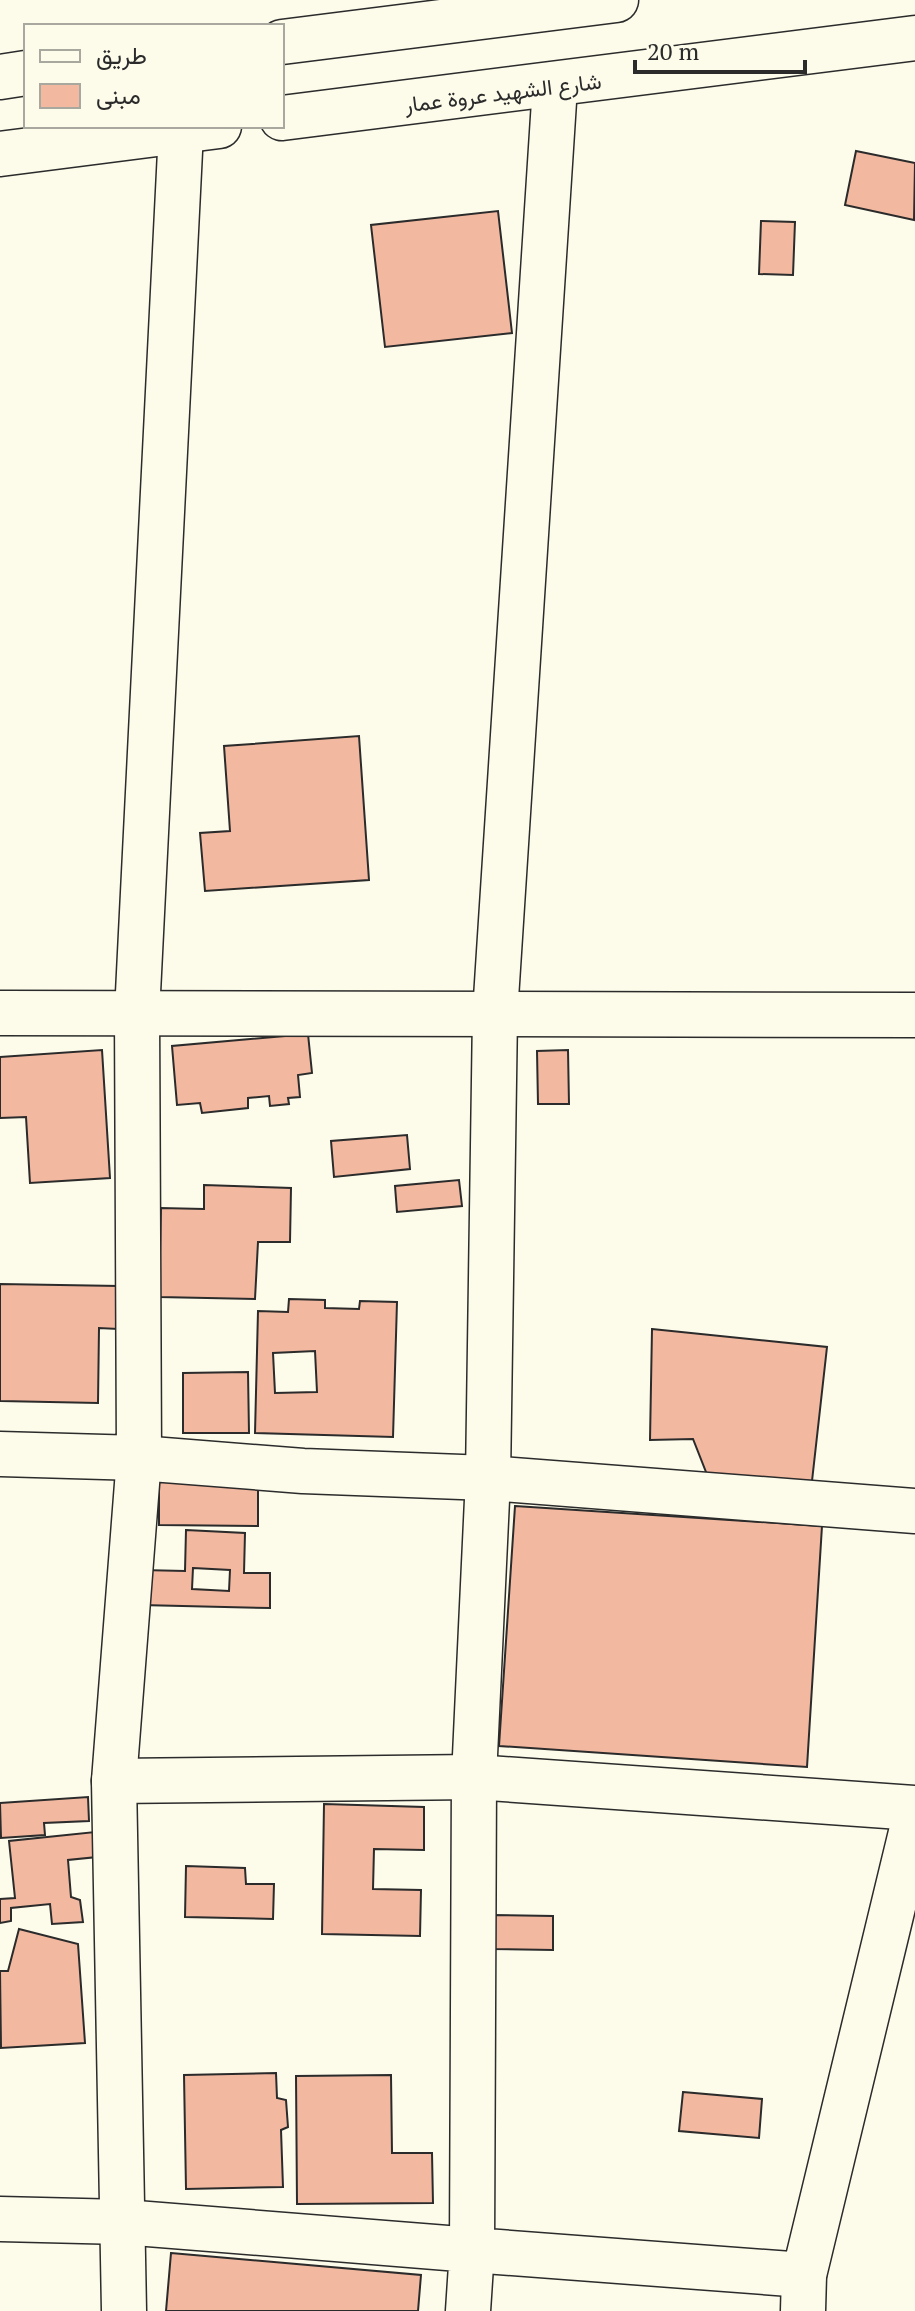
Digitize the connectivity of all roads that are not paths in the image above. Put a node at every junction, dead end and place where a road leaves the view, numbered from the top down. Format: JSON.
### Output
{"nodes":[{"id":1,"x":616,"y":0,"type":"edge"},
{"id":2,"x":915,"y":38,"type":"edge"},
{"id":3,"x":284,"y":42,"type":"edge"},
{"id":4,"x":24,"y":73,"type":"edge"},
{"id":5,"x":0,"y":77,"type":"edge"},
{"id":6,"x":555,"y":86,"type":"junction"},
{"id":7,"x":284,"y":118,"type":"edge"},
{"id":8,"x":200,"y":128,"type":"edge"},
{"id":9,"x":0,"y":154,"type":"edge"},
{"id":10,"x":0,"y":1013,"type":"edge"},
{"id":11,"x":137,"y":1013,"type":"junction"},
{"id":12,"x":495,"y":1014,"type":"junction"},
{"id":13,"x":915,"y":1015,"type":"edge"},
{"id":14,"x":0,"y":1454,"type":"edge"},
{"id":15,"x":139,"y":1458,"type":"junction"},
{"id":16,"x":488,"y":1478,"type":"junction"},
{"id":17,"x":915,"y":1511,"type":"edge"},
{"id":18,"x":474,"y":1777,"type":"junction"},
{"id":19,"x":114,"y":1781,"type":"junction"},
{"id":20,"x":915,"y":1808,"type":"edge"},
{"id":21,"x":915,"y":1816,"type":"edge"},
{"id":22,"x":0,"y":2219,"type":"edge"},
{"id":23,"x":123,"y":2222,"type":"junction"},
{"id":24,"x":472,"y":2250,"type":"junction"},
{"id":25,"x":804,"y":2293,"type":"edge"},
{"id":26,"x":124,"y":2311,"type":"edge"},
{"id":27,"x":468,"y":2311,"type":"edge"}],
"edges":[{"from":1,"to":3,"type":"street"},
{"from":2,"to":6,"type":"street","name":"شارع الشهيد عروة عمار"},
{"from":4,"to":5,"type":"street"},
{"from":6,"to":7,"type":"street","name":"شارع الشهيد عروة عمار"},
{"from":6,"to":12,"type":"street"},
{"from":8,"to":9,"type":"street"},
{"from":8,"to":11,"type":"street"},
{"from":10,"to":11,"type":"street"},
{"from":11,"to":12,"type":"street"},
{"from":11,"to":15,"type":"street"},
{"from":12,"to":13,"type":"street"},
{"from":12,"to":16,"type":"street"},
{"from":14,"to":15,"type":"street"},
{"from":15,"to":16,"type":"street"},
{"from":15,"to":19,"type":"street"},
{"from":16,"to":17,"type":"street"},
{"from":16,"to":18,"type":"street"},
{"from":18,"to":19,"type":"street"},
{"from":18,"to":20,"type":"street"},
{"from":18,"to":24,"type":"street"},
{"from":19,"to":23,"type":"street"},
{"from":21,"to":25,"type":"street"},
{"from":22,"to":23,"type":"street"},
{"from":23,"to":24,"type":"street"},
{"from":23,"to":26,"type":"street"},
{"from":24,"to":25,"type":"street"},
{"from":24,"to":27,"type":"street"}]}
